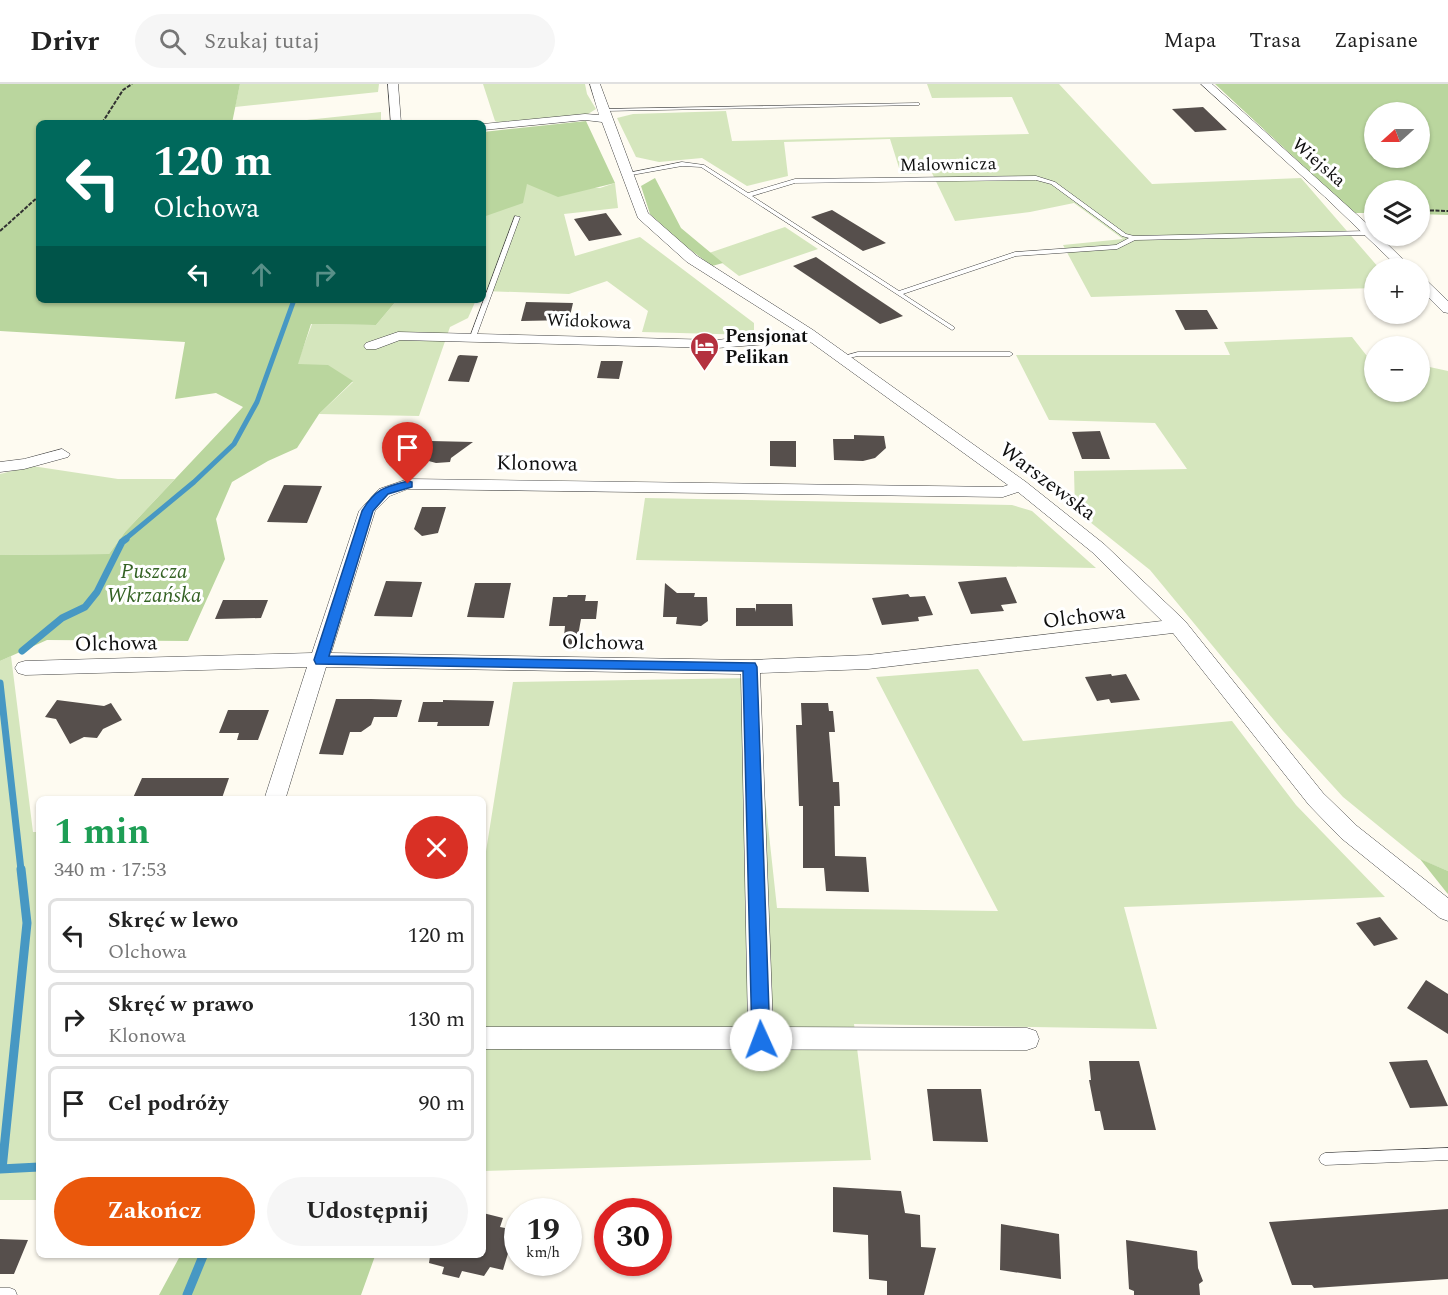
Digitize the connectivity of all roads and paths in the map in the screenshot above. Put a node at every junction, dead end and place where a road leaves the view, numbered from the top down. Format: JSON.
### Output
{"nodes":[{"id":1,"x":132,"y":84,"type":"edge"},
{"id":2,"x":393,"y":84,"type":"edge"},
{"id":3,"x":595,"y":84,"type":"edge"},
{"id":4,"x":1206,"y":84,"type":"edge"},
{"id":5,"x":917,"y":104,"type":"dead end"},
{"id":6,"x":605,"y":115,"type":"junction"},
{"id":7,"x":104,"y":120,"type":"edge"},
{"id":8,"x":396,"y":120,"type":"edge"},
{"id":9,"x":486,"y":127,"type":"edge"},
{"id":10,"x":626,"y":174,"type":"junction"},
{"id":11,"x":748,"y":195,"type":"junction"},
{"id":12,"x":36,"y":199,"type":"edge"},
{"id":13,"x":1430,"y":210,"type":"edge"},
{"id":14,"x":1448,"y":211,"type":"edge"},
{"id":15,"x":517,"y":218,"type":"dead end"},
{"id":16,"x":1364,"y":229,"type":"edge"},
{"id":17,"x":0,"y":231,"type":"edge"},
{"id":18,"x":1364,"y":233,"type":"edge"},
{"id":19,"x":1134,"y":238,"type":"junction"},
{"id":20,"x":1382,"y":246,"type":"edge"},
{"id":21,"x":1395,"y":258,"type":"edge"},
{"id":22,"x":1430,"y":292,"type":"edge"},
{"id":23,"x":899,"y":294,"type":"junction"},
{"id":24,"x":486,"y":302,"type":"edge"},
{"id":25,"x":486,"y":303,"type":"edge"},
{"id":26,"x":1448,"y":309,"type":"edge"},
{"id":27,"x":952,"y":328,"type":"dead end"},
{"id":28,"x":808,"y":333,"type":"junction"},
{"id":29,"x":473,"y":337,"type":"junction"},
{"id":30,"x":370,"y":346,"type":"dead end"},
{"id":31,"x":1010,"y":354,"type":"dead end"},
{"id":32,"x":840,"y":358,"type":"junction"},
{"id":33,"x":62,"y":454,"type":"dead end"},
{"id":34,"x":0,"y":467,"type":"edge"},
{"id":35,"x":1020,"y":486,"type":"junction"},
{"id":36,"x":1178,"y":626,"type":"junction"},
{"id":37,"x":321,"y":660,"type":"junction"},
{"id":38,"x":750,"y":667,"type":"junction"},
{"id":39,"x":25,"y":668,"type":"dead end"},
{"id":40,"x":275,"y":796,"type":"edge"},
{"id":41,"x":1448,"y":911,"type":"edge"},
{"id":42,"x":486,"y":1038,"type":"edge"},
{"id":43,"x":1027,"y":1039,"type":"dead end"},
{"id":44,"x":761,"y":1040,"type":"junction"},
{"id":45,"x":1448,"y":1154,"type":"edge"},
{"id":46,"x":1324,"y":1159,"type":"dead end"},
{"id":47,"x":0,"y":1295,"type":"edge"},
{"id":48,"x":10,"y":1295,"type":"edge"}],
"edges":[{"from":1,"to":7,"type":"path"},
{"from":2,"to":8,"type":"street"},
{"from":3,"to":6,"type":"street","name":"Warszewska"},
{"from":4,"to":16,"type":"street","name":"Wiejska"},
{"from":5,"to":6,"type":"lane"},
{"from":6,"to":9,"type":"street"},
{"from":6,"to":10,"type":"street","name":"Warszewska"},
{"from":10,"to":11,"type":"lane"},
{"from":10,"to":28,"type":"street","name":"Warszewska"},
{"from":11,"to":19,"type":"lane","name":"Malownicza"},
{"from":11,"to":23,"type":"lane"},
{"from":12,"to":17,"type":"path"},
{"from":13,"to":14,"type":"path"},
{"from":15,"to":24,"type":"lane"},
{"from":18,"to":19,"type":"lane"},
{"from":19,"to":23,"type":"lane"},
{"from":20,"to":21,"type":"street","name":"Wiejska"},
{"from":22,"to":26,"type":"street"},
{"from":23,"to":27,"type":"lane"},
{"from":25,"to":29,"type":"lane"},
{"from":28,"to":29,"type":"street","name":"Widokowa"},
{"from":28,"to":32,"type":"street","name":"Warszewska"},
{"from":29,"to":30,"type":"street","name":"Widokowa"},
{"from":31,"to":32,"type":"lane"},
{"from":32,"to":35,"type":"street","name":"Warszewska"},
{"from":33,"to":34,"type":"street"},
{"from":35,"to":36,"type":"street","name":"Warszewska"},
{"from":35,"to":37,"type":"street","name":"Klonowa"},
{"from":36,"to":38,"type":"street","name":"Olchowa"},
{"from":36,"to":41,"type":"street","name":"Warszewska"},
{"from":37,"to":38,"type":"street","name":"Olchowa"},
{"from":37,"to":39,"type":"street","name":"Olchowa"},
{"from":37,"to":40,"type":"street","name":"Klonowa"},
{"from":38,"to":44,"type":"street"},
{"from":42,"to":44,"type":"street"},
{"from":43,"to":44,"type":"street"},
{"from":45,"to":46,"type":"lane"},
{"from":47,"to":48,"type":"lane"}]}
